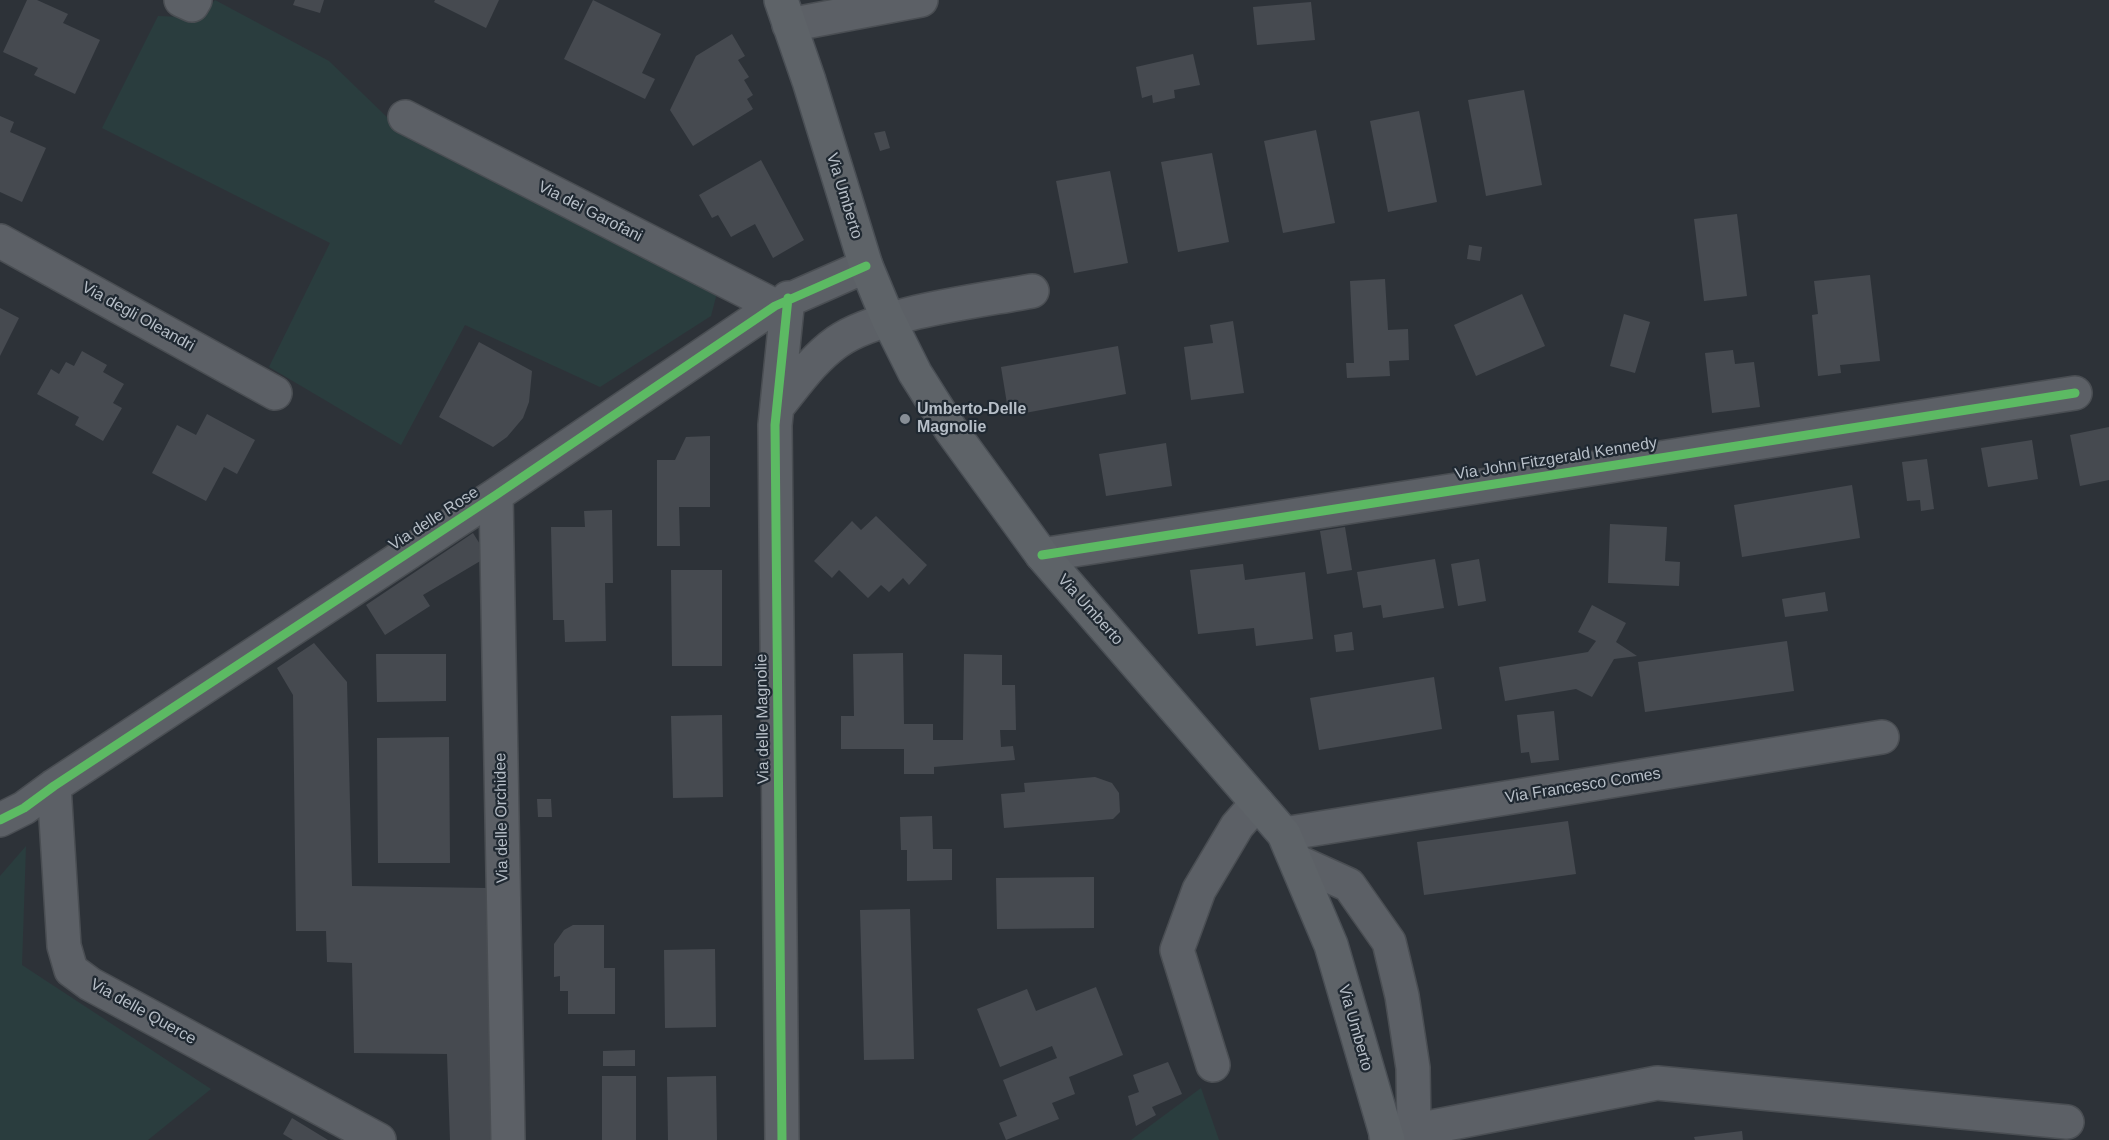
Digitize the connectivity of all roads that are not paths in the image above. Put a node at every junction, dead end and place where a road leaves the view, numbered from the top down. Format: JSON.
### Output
{"nodes":[{"id":1,"x":921,"y":0,"type":"edge"},
{"id":2,"x":785,"y":12,"type":"edge"},
{"id":3,"x":405,"y":117,"type":"dead end"},
{"id":4,"x":0,"y":241,"type":"edge"},
{"id":5,"x":866,"y":266,"type":"junction"},
{"id":6,"x":1032,"y":291,"type":"dead end"},
{"id":7,"x":782,"y":302,"type":"junction"},
{"id":8,"x":888,"y":320,"type":"junction"},
{"id":9,"x":275,"y":393,"type":"dead end"},
{"id":10,"x":2075,"y":393,"type":"dead end"},
{"id":11,"x":778,"y":406,"type":"junction"},
{"id":12,"x":496,"y":495,"type":"junction"},
{"id":13,"x":1042,"y":555,"type":"junction"},
{"id":14,"x":1882,"y":737,"type":"dead end"},
{"id":15,"x":54,"y":786,"type":"junction"},
{"id":16,"x":1257,"y":803,"type":"junction"},
{"id":17,"x":12,"y":814,"type":"edge"},
{"id":18,"x":0,"y":835,"type":"edge"},
{"id":19,"x":1290,"y":848,"type":"junction"},
{"id":20,"x":1212,"y":1065,"type":"dead end"},
{"id":21,"x":2067,"y":1122,"type":"dead end"},
{"id":22,"x":1396,"y":1135,"type":"edge"},
{"id":23,"x":379,"y":1140,"type":"edge"},
{"id":24,"x":508,"y":1140,"type":"edge"},
{"id":25,"x":782,"y":1140,"type":"edge"}],
"edges":[{"from":1,"to":2,"type":"street"},
{"from":2,"to":5,"type":"main road","name":"Via Umberto"},
{"from":3,"to":7,"type":"street","name":"Via dei Garofani"},
{"from":4,"to":9,"type":"street","name":"Via degli Oleandri"},
{"from":5,"to":7,"type":"street","name":"Via delle Rose"},
{"from":5,"to":8,"type":"main road","name":"Via Umberto"},
{"from":6,"to":8,"type":"street"},
{"from":7,"to":11,"type":"street","name":"Via delle Magnolie"},
{"from":7,"to":12,"type":"street","name":"Via delle Rose"},
{"from":8,"to":11,"type":"street"},
{"from":8,"to":13,"type":"main road","name":"Via Umberto"},
{"from":10,"to":13,"type":"street","name":"Via John Fitzgerald Kennedy"},
{"from":11,"to":25,"type":"street","name":"Via delle Magnolie"},
{"from":12,"to":15,"type":"street","name":"Via delle Rose"},
{"from":12,"to":24,"type":"street","name":"Via delle Orchidee"},
{"from":13,"to":16,"type":"main road","name":"Via Umberto"},
{"from":14,"to":19,"type":"street","name":"Via Francesco Comes"},
{"from":15,"to":17,"type":"street","name":"Via delle Rose"},
{"from":15,"to":23,"type":"street","name":"Via delle Querce"},
{"from":16,"to":19,"type":"main road","name":"Via Umberto"},
{"from":16,"to":20,"type":"street"},
{"from":17,"to":18,"type":"street","name":"Via delle Rose"},
{"from":19,"to":22,"type":"main road","name":"Via Umberto"},
{"from":19,"to":22,"type":"street"},
{"from":21,"to":22,"type":"street"}]}
